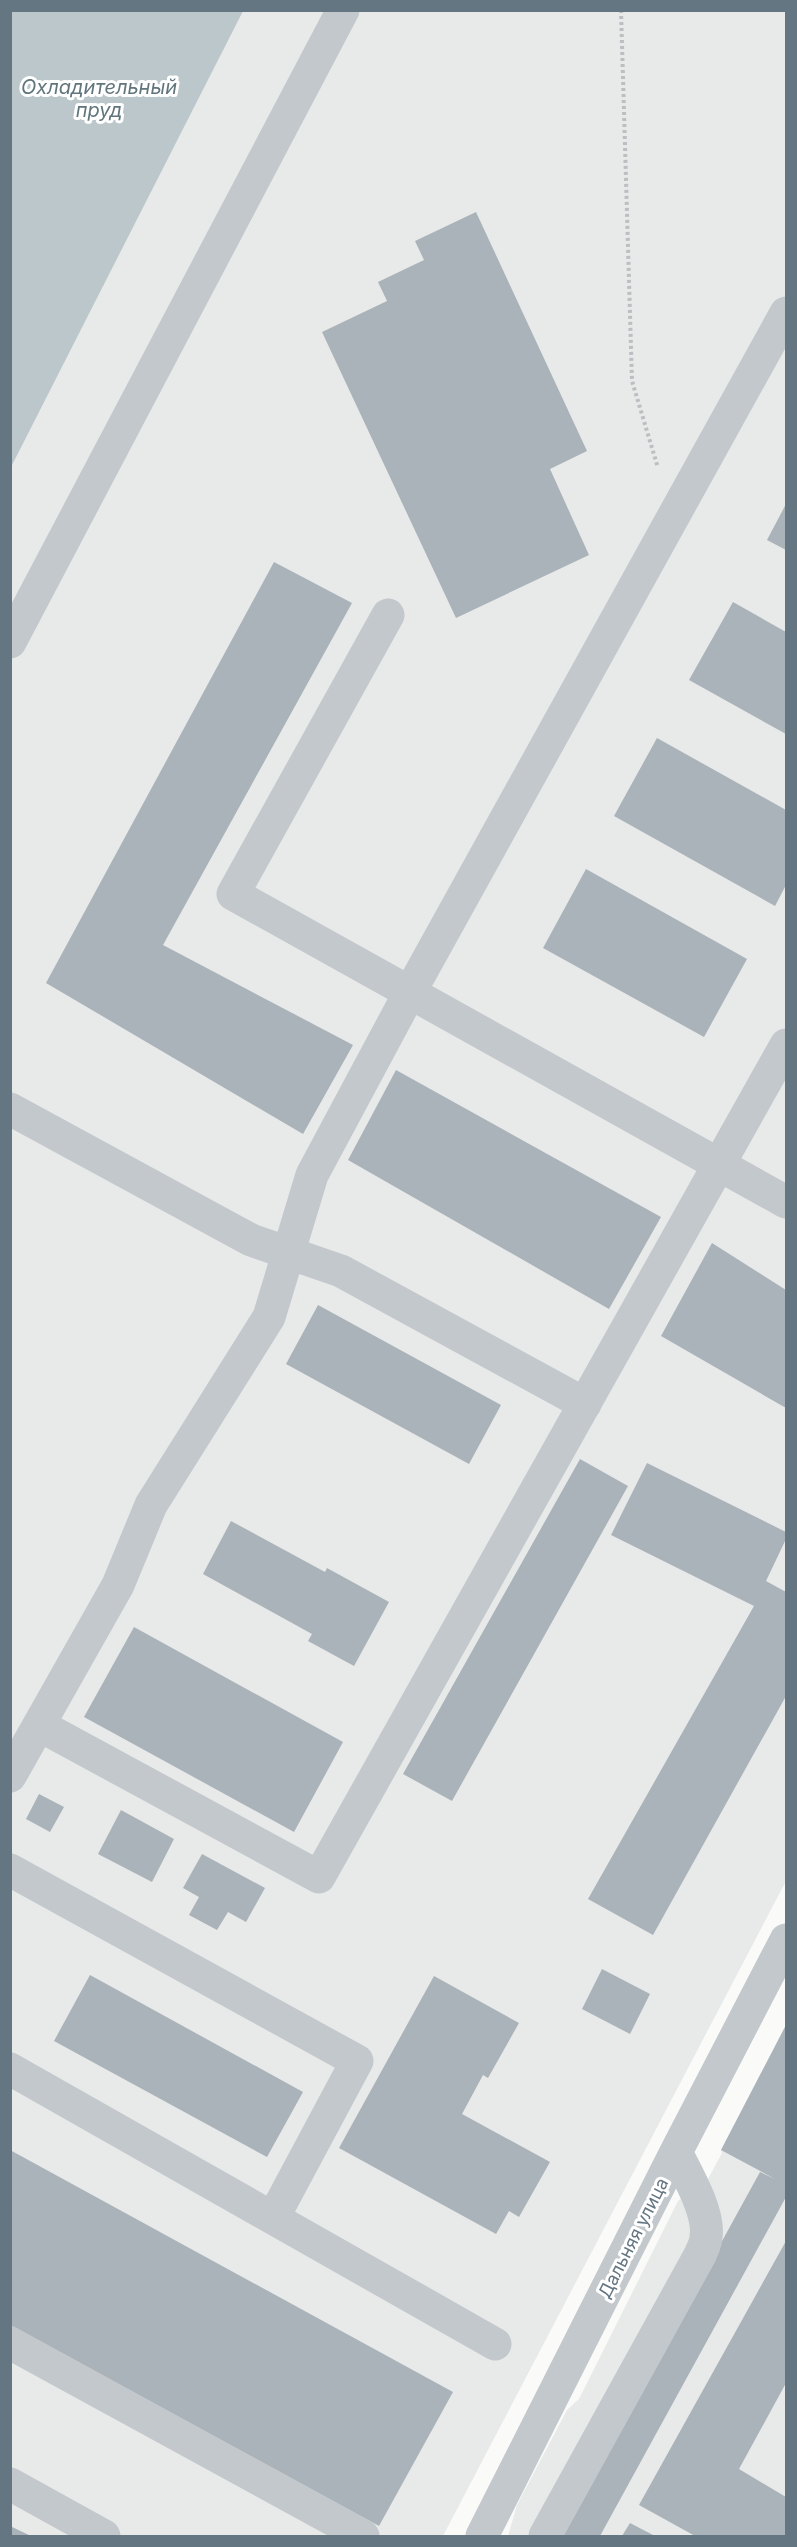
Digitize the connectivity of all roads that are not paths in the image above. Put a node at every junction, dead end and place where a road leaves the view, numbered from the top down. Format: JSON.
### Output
{"nodes":[{"id":1,"x":343,"y":10,"type":"edge"},
{"id":2,"x":786,"y":313,"type":"edge"},
{"id":3,"x":388,"y":615,"type":"dead end"},
{"id":4,"x":10,"y":642,"type":"edge"},
{"id":5,"x":410,"y":992,"type":"junction"},
{"id":6,"x":786,"y":1045,"type":"edge"},
{"id":7,"x":10,"y":1109,"type":"edge"},
{"id":8,"x":719,"y":1164,"type":"junction"},
{"id":9,"x":786,"y":1202,"type":"edge"},
{"id":10,"x":289,"y":1254,"type":"junction"},
{"id":11,"x":585,"y":1404,"type":"junction"},
{"id":12,"x":39,"y":1725,"type":"junction"},
{"id":13,"x":10,"y":1776,"type":"edge"},
{"id":14,"x":10,"y":1870,"type":"edge"},
{"id":15,"x":786,"y":1940,"type":"edge"},
{"id":16,"x":10,"y":2069,"type":"edge"},
{"id":17,"x":676,"y":2152,"type":"junction"},
{"id":18,"x":273,"y":2218,"type":"junction"},
{"id":19,"x":10,"y":2343,"type":"edge"},
{"id":20,"x":495,"y":2343,"type":"dead end"},
{"id":21,"x":10,"y":2484,"type":"edge"},
{"id":22,"x":104,"y":2536,"type":"edge"},
{"id":23,"x":363,"y":2536,"type":"edge"},
{"id":24,"x":482,"y":2536,"type":"edge"},
{"id":25,"x":545,"y":2536,"type":"edge"}],
"edges":[{"from":1,"to":4,"type":"street"},
{"from":2,"to":5,"type":"street"},
{"from":3,"to":5,"type":"street"},
{"from":5,"to":8,"type":"street"},
{"from":5,"to":10,"type":"street"},
{"from":6,"to":8,"type":"street"},
{"from":7,"to":10,"type":"street"},
{"from":8,"to":9,"type":"street"},
{"from":8,"to":11,"type":"street"},
{"from":10,"to":11,"type":"street"},
{"from":10,"to":12,"type":"street"},
{"from":11,"to":12,"type":"street"},
{"from":12,"to":13,"type":"street"},
{"from":14,"to":18,"type":"street"},
{"from":15,"to":17,"type":"street","name":"Дальняя улица"},
{"from":16,"to":18,"type":"street"},
{"from":17,"to":24,"type":"street","name":"Дальняя улица"},
{"from":17,"to":25,"type":"street"},
{"from":18,"to":20,"type":"street"},
{"from":19,"to":23,"type":"street"},
{"from":21,"to":22,"type":"street"}]}
